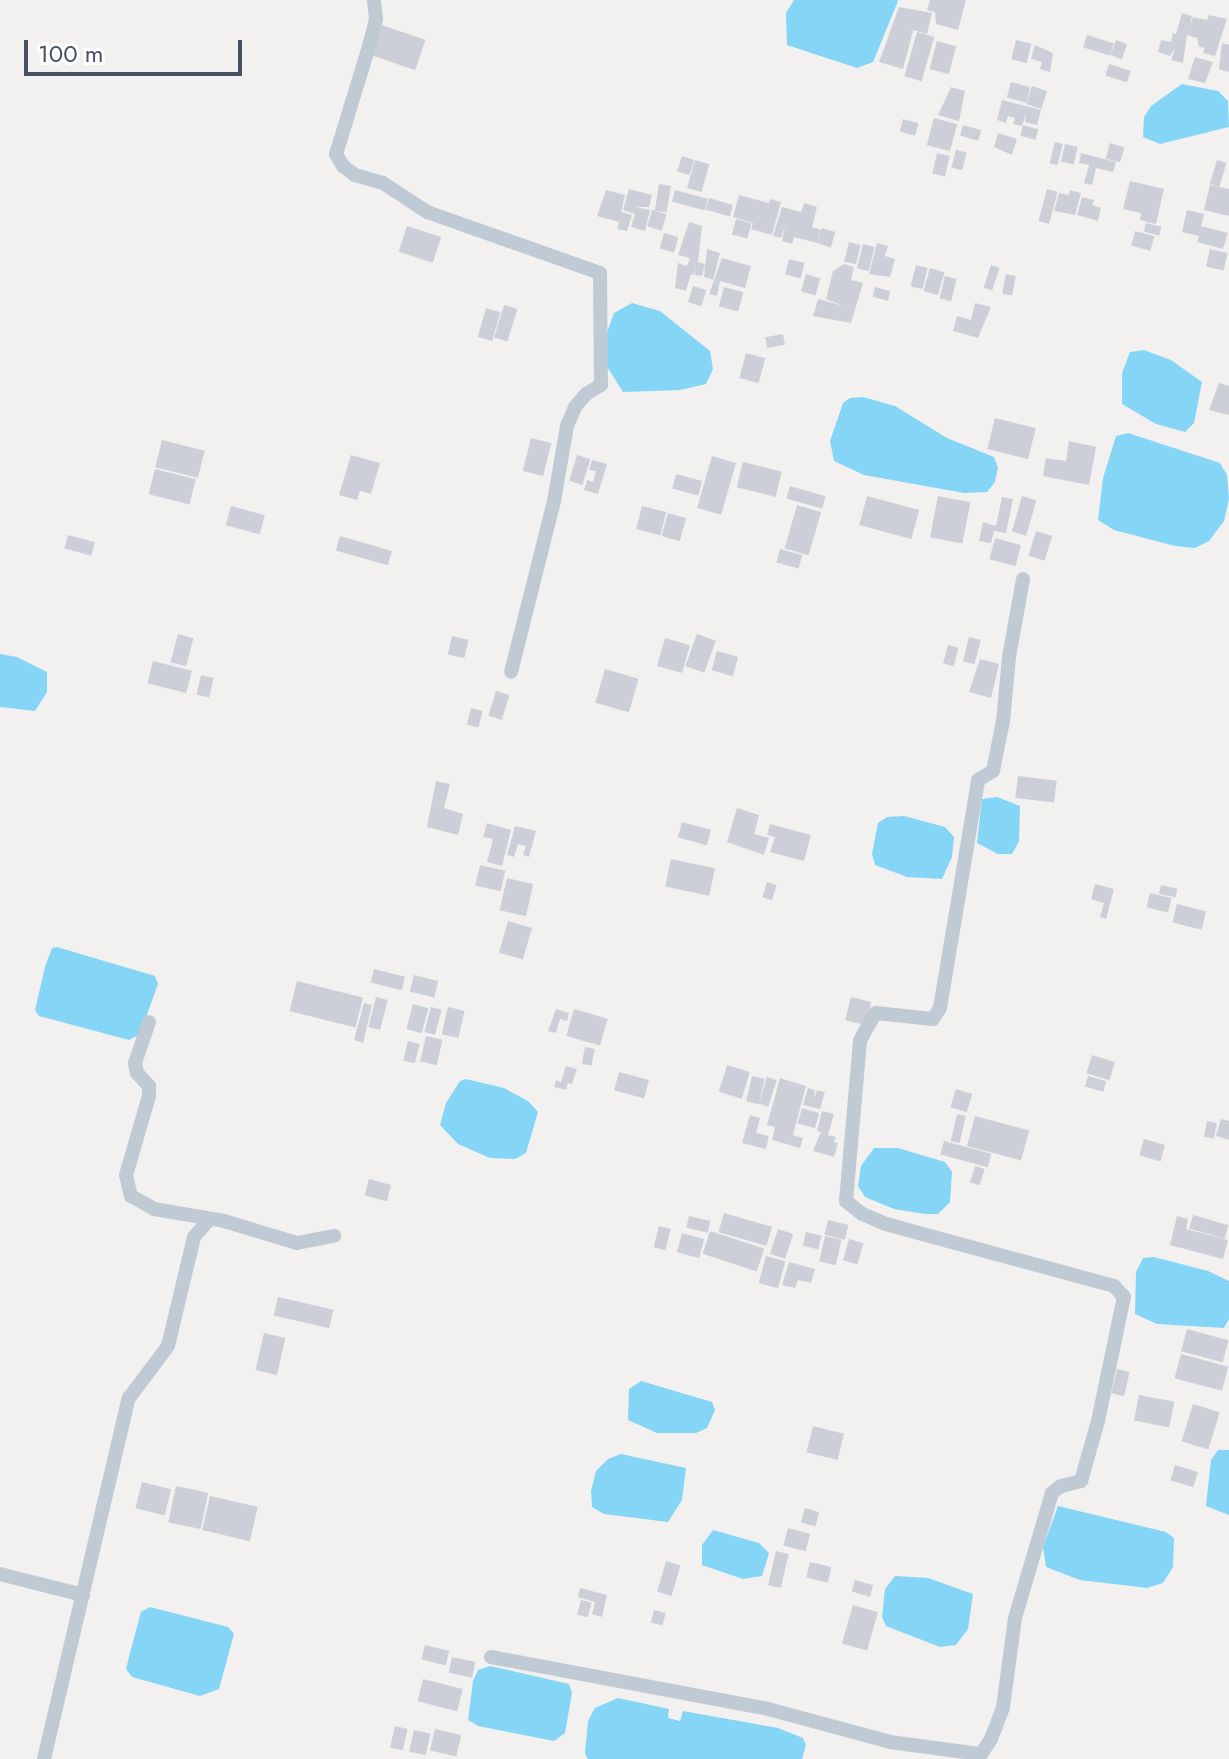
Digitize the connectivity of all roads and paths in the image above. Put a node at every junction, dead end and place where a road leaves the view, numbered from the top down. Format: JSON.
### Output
{"nodes":[{"id":1,"x":374,"y":0,"type":"edge"},
{"id":2,"x":1023,"y":579,"type":"dead end"},
{"id":3,"x":511,"y":672,"type":"dead end"},
{"id":4,"x":149,"y":1022,"type":"dead end"},
{"id":5,"x":209,"y":1220,"type":"junction"},
{"id":6,"x":334,"y":1236,"type":"dead end"},
{"id":7,"x":0,"y":1574,"type":"edge"},
{"id":8,"x":83,"y":1595,"type":"junction"},
{"id":9,"x":491,"y":1657,"type":"dead end"},
{"id":10,"x":978,"y":1757,"type":"edge"},
{"id":11,"x":44,"y":1759,"type":"edge"}],
"edges":[{"from":1,"to":3,"type":"street"},
{"from":2,"to":10,"type":"street"},
{"from":4,"to":5,"type":"street"},
{"from":5,"to":6,"type":"street"},
{"from":5,"to":8,"type":"street"},
{"from":7,"to":8,"type":"street"},
{"from":8,"to":11,"type":"street"},
{"from":9,"to":10,"type":"street"}]}
